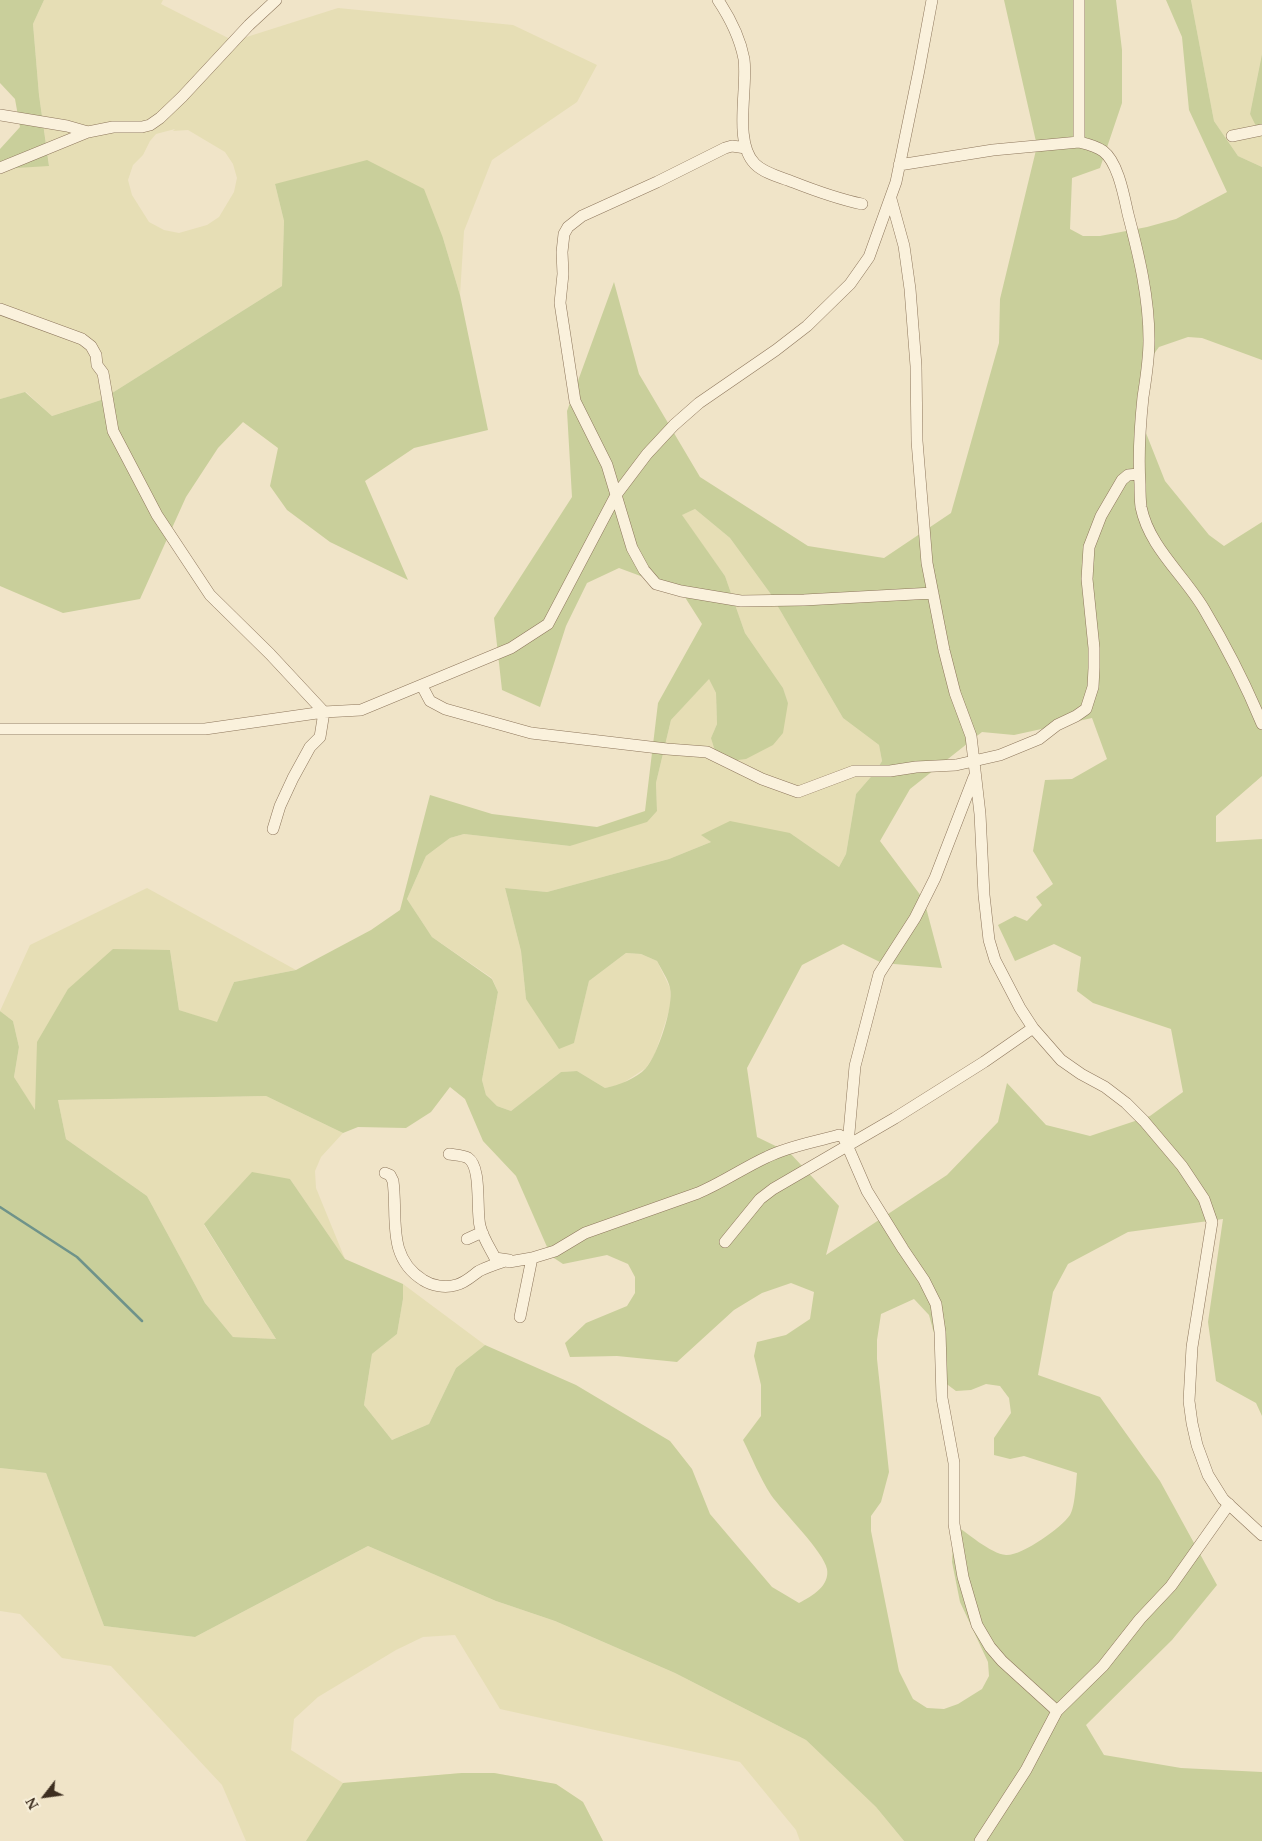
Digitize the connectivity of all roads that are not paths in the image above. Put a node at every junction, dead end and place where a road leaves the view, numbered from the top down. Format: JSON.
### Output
{"nodes":[{"id":1,"x":276,"y":0,"type":"edge"},
{"id":2,"x":718,"y":0,"type":"edge"},
{"id":3,"x":932,"y":0,"type":"edge"},
{"id":4,"x":1079,"y":0,"type":"edge"},
{"id":5,"x":0,"y":115,"type":"edge"},
{"id":6,"x":1262,"y":130,"type":"edge"},
{"id":7,"x":88,"y":132,"type":"junction"},
{"id":8,"x":1232,"y":136,"type":"dead end"},
{"id":9,"x":1079,"y":142,"type":"junction"},
{"id":10,"x":746,"y":148,"type":"junction"},
{"id":11,"x":899,"y":166,"type":"junction"},
{"id":12,"x":0,"y":168,"type":"edge"},
{"id":13,"x":891,"y":199,"type":"junction"},
{"id":14,"x":862,"y":204,"type":"dead end"},
{"id":15,"x":0,"y":310,"type":"edge"},
{"id":16,"x":1139,"y":474,"type":"junction"},
{"id":17,"x":616,"y":495,"type":"junction"},
{"id":18,"x":933,"y":593,"type":"junction"},
{"id":19,"x":422,"y":686,"type":"junction"},
{"id":20,"x":324,"y":712,"type":"junction"},
{"id":21,"x":1262,"y":724,"type":"edge"},
{"id":22,"x":0,"y":728,"type":"edge"},
{"id":23,"x":975,"y":767,"type":"junction"},
{"id":24,"x":273,"y":830,"type":"dead end"},
{"id":25,"x":1033,"y":1028,"type":"junction"},
{"id":26,"x":848,"y":1144,"type":"junction"},
{"id":27,"x":449,"y":1154,"type":"dead end"},
{"id":28,"x":385,"y":1173,"type":"dead end"},
{"id":29,"x":483,"y":1234,"type":"junction"},
{"id":30,"x":467,"y":1239,"type":"dead end"},
{"id":31,"x":725,"y":1242,"type":"dead end"},
{"id":32,"x":532,"y":1258,"type":"junction"},
{"id":33,"x":509,"y":1260,"type":"junction"},
{"id":34,"x":520,"y":1318,"type":"dead end"},
{"id":35,"x":1229,"y":1504,"type":"junction"},
{"id":36,"x":1262,"y":1535,"type":"edge"},
{"id":37,"x":1058,"y":1710,"type":"junction"},
{"id":38,"x":980,"y":1841,"type":"edge"}],
"edges":[{"from":1,"to":7,"type":"street"},
{"from":2,"to":10,"type":"street"},
{"from":3,"to":11,"type":"street"},
{"from":4,"to":9,"type":"street"},
{"from":5,"to":7,"type":"street"},
{"from":6,"to":8,"type":"street"},
{"from":7,"to":12,"type":"street"},
{"from":9,"to":11,"type":"street"},
{"from":9,"to":16,"type":"street"},
{"from":10,"to":14,"type":"street"},
{"from":10,"to":17,"type":"street"},
{"from":11,"to":13,"type":"street"},
{"from":13,"to":17,"type":"street"},
{"from":13,"to":18,"type":"street"},
{"from":15,"to":20,"type":"street"},
{"from":16,"to":21,"type":"street"},
{"from":16,"to":23,"type":"street"},
{"from":17,"to":18,"type":"street"},
{"from":17,"to":19,"type":"street"},
{"from":18,"to":23,"type":"street"},
{"from":19,"to":20,"type":"street"},
{"from":19,"to":23,"type":"street"},
{"from":20,"to":22,"type":"street"},
{"from":20,"to":24,"type":"street"},
{"from":23,"to":25,"type":"street"},
{"from":23,"to":26,"type":"street"},
{"from":25,"to":26,"type":"street"},
{"from":25,"to":35,"type":"street"},
{"from":26,"to":31,"type":"street"},
{"from":26,"to":32,"type":"street"},
{"from":26,"to":37,"type":"street"},
{"from":27,"to":29,"type":"street"},
{"from":28,"to":33,"type":"street"},
{"from":29,"to":30,"type":"street"},
{"from":29,"to":33,"type":"street"},
{"from":32,"to":33,"type":"street"},
{"from":32,"to":34,"type":"street"},
{"from":35,"to":36,"type":"street"},
{"from":35,"to":37,"type":"street"},
{"from":37,"to":38,"type":"street"}]}
